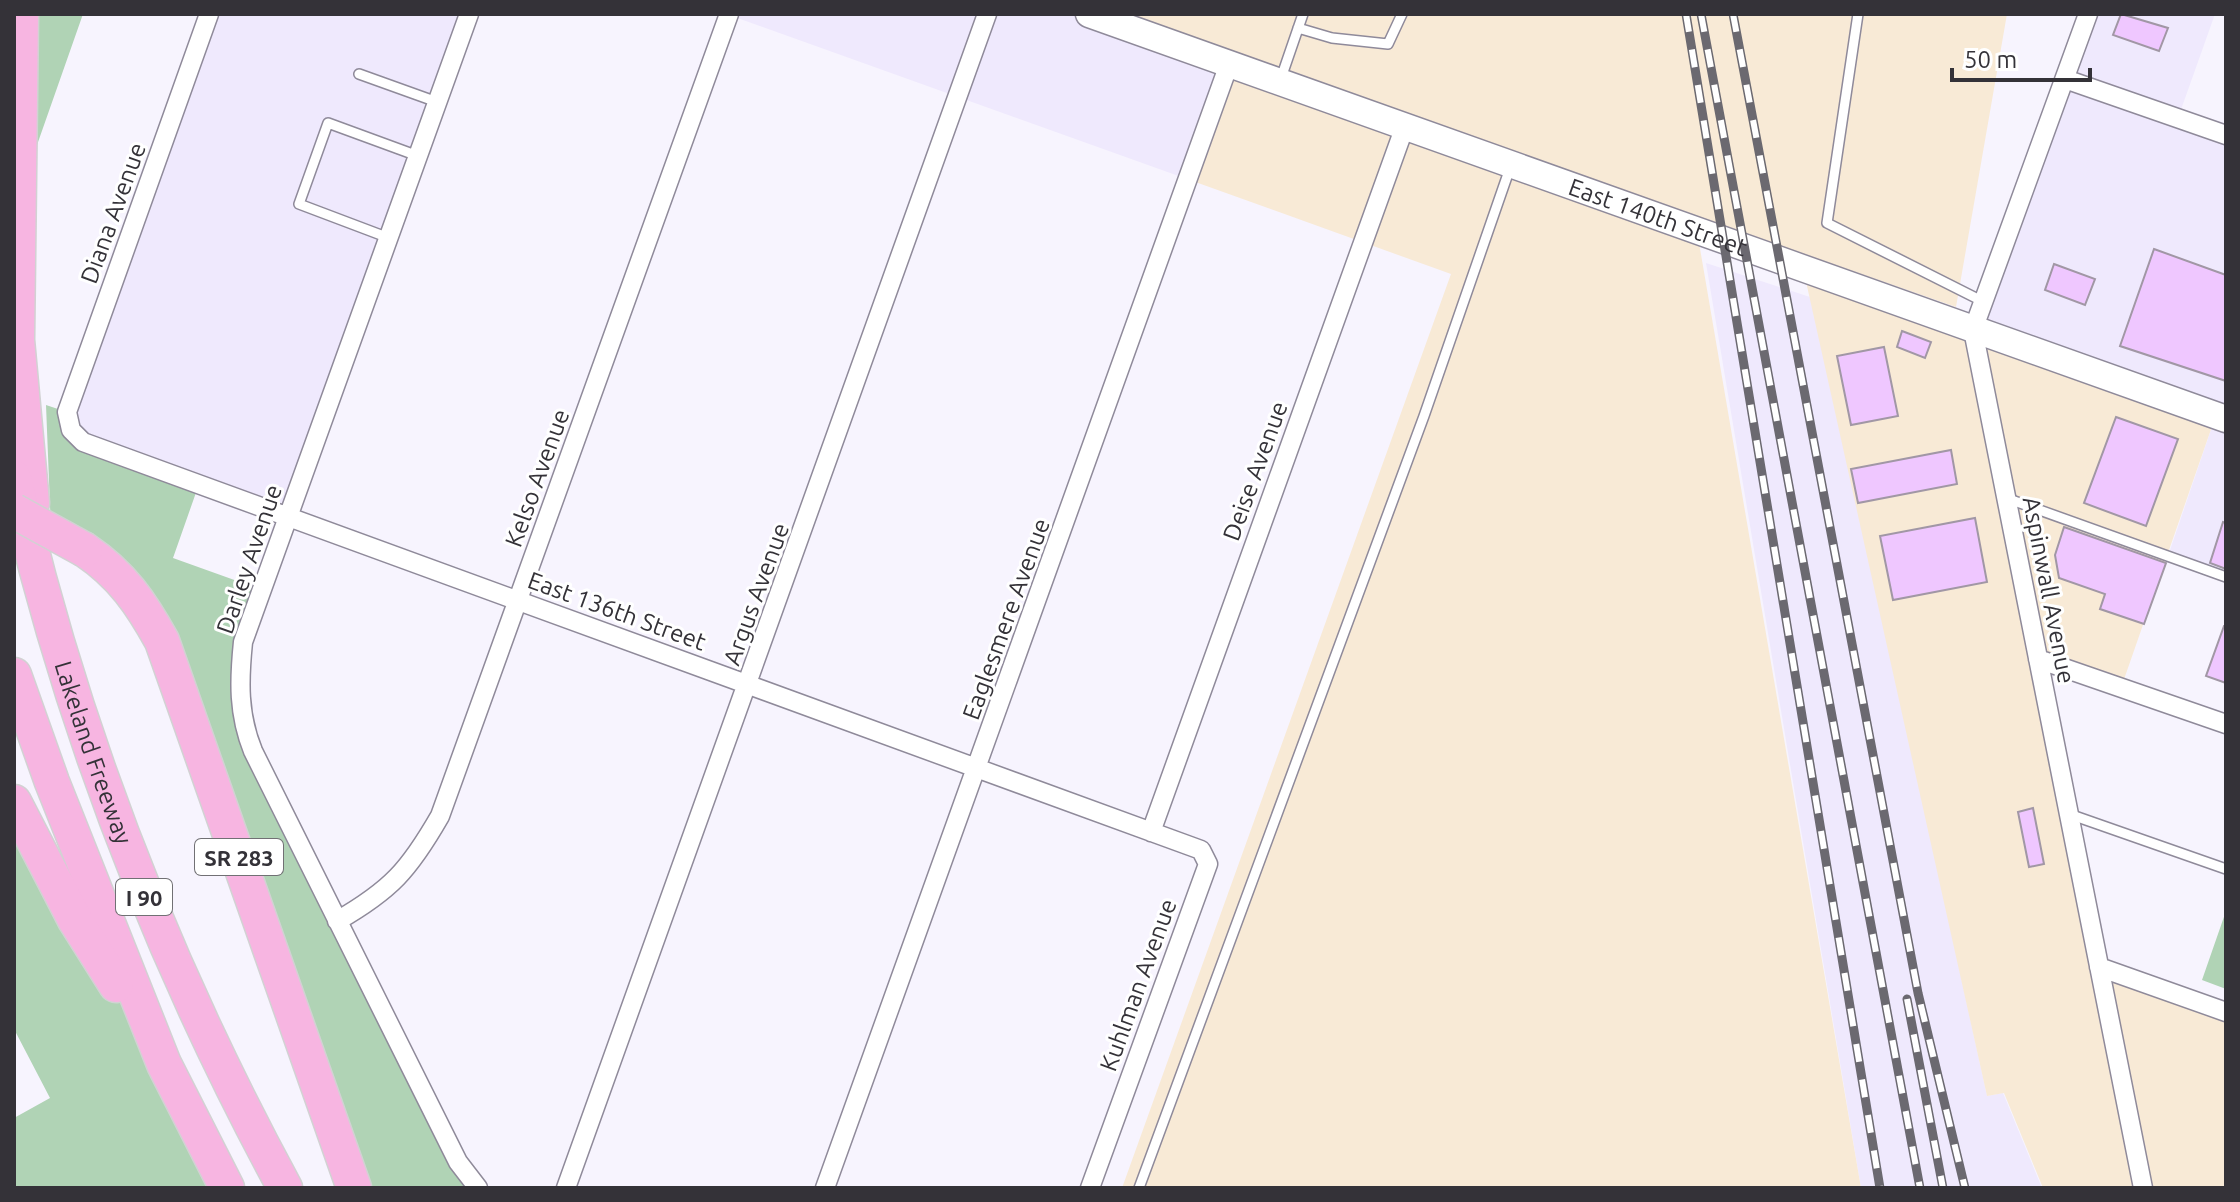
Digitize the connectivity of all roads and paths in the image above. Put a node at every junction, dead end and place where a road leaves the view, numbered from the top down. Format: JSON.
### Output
{"nodes":[{"id":1,"x":21,"y":14,"type":"edge"},
{"id":2,"x":209,"y":14,"type":"edge"},
{"id":3,"x":469,"y":14,"type":"edge"},
{"id":4,"x":729,"y":14,"type":"edge"},
{"id":5,"x":987,"y":14,"type":"edge"},
{"id":6,"x":1089,"y":14,"type":"edge"},
{"id":7,"x":1303,"y":14,"type":"edge"},
{"id":8,"x":1402,"y":14,"type":"edge"},
{"id":9,"x":1858,"y":14,"type":"edge"},
{"id":10,"x":2088,"y":14,"type":"edge"},
{"id":11,"x":1298,"y":28,"type":"junction"},
{"id":12,"x":1229,"y":64,"type":"junction"},
{"id":13,"x":359,"y":74,"type":"dead end"},
{"id":14,"x":2065,"y":79,"type":"junction"},
{"id":15,"x":1280,"y":82,"type":"junction"},
{"id":16,"x":437,"y":102,"type":"junction"},
{"id":17,"x":1405,"y":126,"type":"junction"},
{"id":18,"x":2226,"y":135,"type":"edge"},
{"id":19,"x":418,"y":156,"type":"junction"},
{"id":20,"x":1511,"y":165,"type":"junction"},
{"id":21,"x":389,"y":238,"type":"junction"},
{"id":22,"x":1984,"y":302,"type":"junction"},
{"id":23,"x":1973,"y":330,"type":"junction"},
{"id":24,"x":2226,"y":419,"type":"edge"},
{"id":25,"x":71,"y":430,"type":"joint"},
{"id":26,"x":14,"y":478,"type":"edge"},
{"id":27,"x":2006,"y":498,"type":"junction"},
{"id":28,"x":14,"y":511,"type":"edge"},
{"id":29,"x":289,"y":517,"type":"junction"},
{"id":30,"x":2226,"y":577,"type":"edge"},
{"id":31,"x":40,"y":591,"type":"junction"},
{"id":32,"x":518,"y":600,"type":"junction"},
{"id":33,"x":2038,"y":659,"type":"junction"},
{"id":34,"x":14,"y":675,"type":"edge"},
{"id":35,"x":749,"y":684,"type":"junction"},
{"id":36,"x":2226,"y":724,"type":"edge"},
{"id":37,"x":979,"y":768,"type":"junction"},
{"id":38,"x":14,"y":802,"type":"edge"},
{"id":39,"x":2069,"y":814,"type":"junction"},
{"id":40,"x":1151,"y":832,"type":"junction"},
{"id":41,"x":2226,"y":869,"type":"edge"},
{"id":42,"x":337,"y":921,"type":"junction"},
{"id":43,"x":2099,"y":967,"type":"junction"},
{"id":44,"x":2226,"y":1012,"type":"edge"},
{"id":45,"x":164,"y":1064,"type":"junction"},
{"id":46,"x":227,"y":1188,"type":"edge"},
{"id":47,"x":285,"y":1188,"type":"edge"},
{"id":48,"x":354,"y":1188,"type":"edge"},
{"id":49,"x":478,"y":1188,"type":"edge"},
{"id":50,"x":566,"y":1188,"type":"edge"},
{"id":51,"x":825,"y":1188,"type":"edge"},
{"id":52,"x":1090,"y":1188,"type":"edge"},
{"id":53,"x":1139,"y":1188,"type":"edge"},
{"id":54,"x":2143,"y":1188,"type":"edge"}],
"edges":[{"from":1,"to":31,"type":"highway"},
{"from":2,"to":25,"type":"street","name":"Diana Avenue"},
{"from":3,"to":16,"type":"street","name":"Darley Avenue"},
{"from":4,"to":32,"type":"street","name":"Kelso Avenue"},
{"from":5,"to":35,"type":"street","name":"Argus Avenue"},
{"from":6,"to":12,"type":"street","name":"East 140th Street"},
{"from":7,"to":11,"type":"lane"},
{"from":8,"to":11,"type":"lane"},
{"from":9,"to":22,"type":"lane"},
{"from":10,"to":14,"type":"street"},
{"from":11,"to":15,"type":"lane"},
{"from":12,"to":15,"type":"street","name":"East 140th Street"},
{"from":12,"to":37,"type":"street","name":"Eaglesmere Avenue"},
{"from":13,"to":16,"type":"lane"},
{"from":14,"to":18,"type":"street"},
{"from":14,"to":22,"type":"street"},
{"from":15,"to":17,"type":"street","name":"East 140th Street"},
{"from":16,"to":19,"type":"street","name":"Darley Avenue"},
{"from":17,"to":20,"type":"street","name":"East 140th Street"},
{"from":17,"to":40,"type":"street","name":"Deise Avenue"},
{"from":19,"to":21,"type":"street","name":"Darley Avenue"},
{"from":19,"to":21,"type":"lane"},
{"from":20,"to":23,"type":"street","name":"East 140th Street"},
{"from":20,"to":53,"type":"lane"},
{"from":21,"to":29,"type":"street","name":"Darley Avenue"},
{"from":22,"to":23,"type":"street"},
{"from":23,"to":24,"type":"street","name":"East 140th Street"},
{"from":23,"to":27,"type":"street","name":"Aspinwall Avenue"},
{"from":25,"to":29,"type":"street","name":"East 136th Street"},
{"from":26,"to":31,"type":"highway","name":"Lakeland Freeway","number":"I 90"},
{"from":27,"to":30,"type":"lane"},
{"from":27,"to":33,"type":"street","name":"Aspinwall Avenue"},
{"from":28,"to":48,"type":"highway","number":"SR 283","bridge":true},
{"from":29,"to":32,"type":"street","name":"East 136th Street"},
{"from":29,"to":42,"type":"street","name":"Darley Avenue"},
{"from":31,"to":47,"type":"highway","name":"Lakeland Freeway","number":"I 90"},
{"from":32,"to":35,"type":"street","name":"East 136th Street"},
{"from":32,"to":42,"type":"street","name":"Kelso Avenue"},
{"from":33,"to":36,"type":"street"},
{"from":33,"to":39,"type":"street","name":"Aspinwall Avenue"},
{"from":34,"to":45,"type":"highway","name":"Lakeland Freeway","number":"I 90"},
{"from":35,"to":37,"type":"street","name":"East 136th Street"},
{"from":35,"to":50,"type":"street","name":"Argus Avenue"},
{"from":37,"to":40,"type":"street","name":"East 136th Street"},
{"from":37,"to":51,"type":"street","name":"Eaglesmere Avenue"},
{"from":38,"to":45,"type":"highway"},
{"from":39,"to":41,"type":"lane"},
{"from":39,"to":43,"type":"street","name":"Aspinwall Avenue"},
{"from":40,"to":52,"type":"street","name":"Kuhlman Avenue"},
{"from":42,"to":49,"type":"street","name":"Darley Avenue"},
{"from":43,"to":44,"type":"street"},
{"from":43,"to":54,"type":"street","name":"Aspinwall Avenue"},
{"from":45,"to":46,"type":"highway","name":"Lakeland Freeway","number":"I 90"}]}
